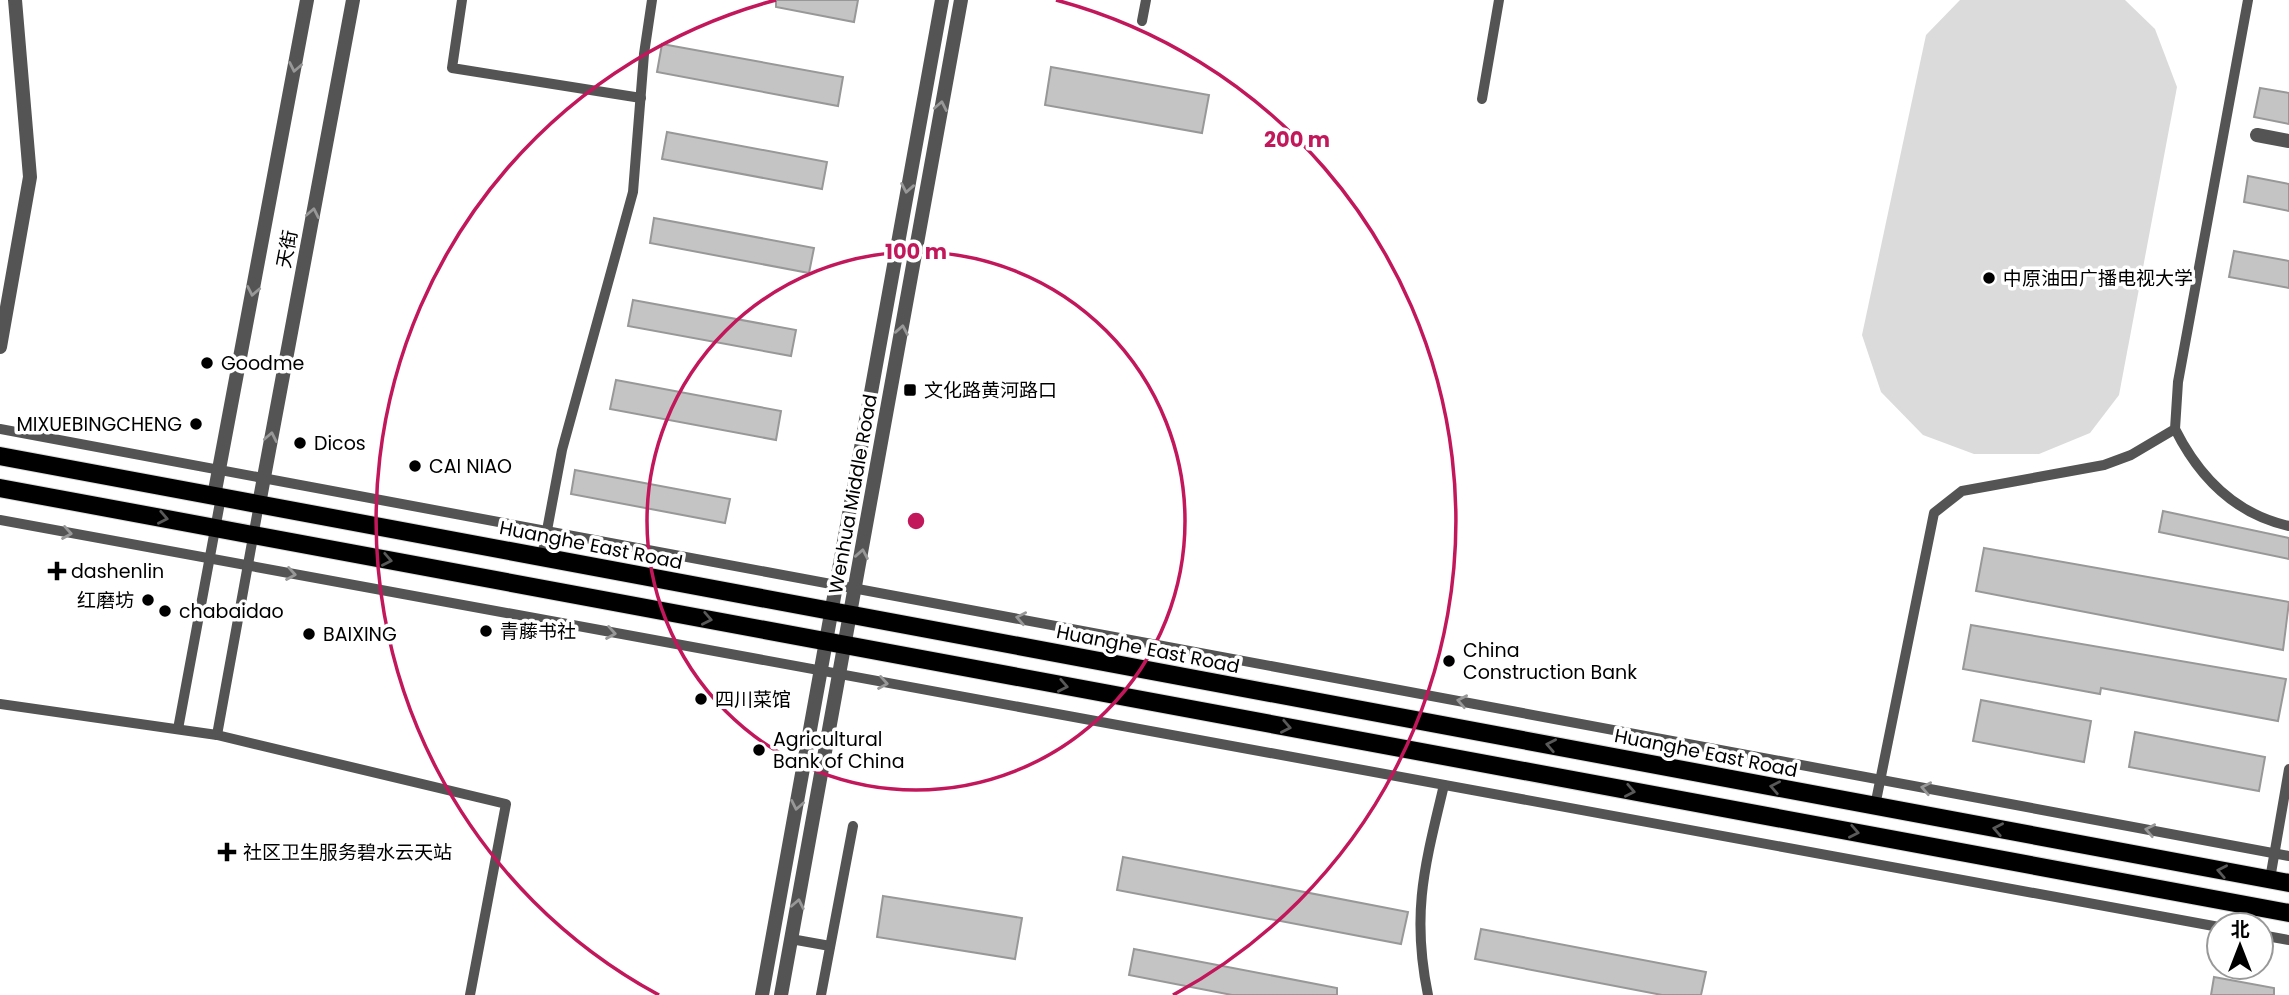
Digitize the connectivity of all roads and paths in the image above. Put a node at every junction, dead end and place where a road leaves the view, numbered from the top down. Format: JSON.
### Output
{"nodes":[{"id":1,"x":15,"y":0,"type":"edge"},
{"id":2,"x":307,"y":0,"type":"edge"},
{"id":3,"x":353,"y":0,"type":"edge"},
{"id":4,"x":462,"y":0,"type":"edge"},
{"id":5,"x":652,"y":0,"type":"edge"},
{"id":6,"x":942,"y":0,"type":"edge"},
{"id":7,"x":961,"y":0,"type":"edge"},
{"id":8,"x":1146,"y":0,"type":"edge"},
{"id":9,"x":1499,"y":0,"type":"edge"},
{"id":10,"x":2248,"y":0,"type":"edge"},
{"id":11,"x":1142,"y":21,"type":"dead end"},
{"id":12,"x":641,"y":98,"type":"junction"},
{"id":13,"x":1482,"y":99,"type":"dead end"},
{"id":14,"x":2257,"y":135,"type":"dead end"},
{"id":15,"x":2289,"y":141,"type":"edge"},
{"id":16,"x":0,"y":347,"type":"edge"},
{"id":17,"x":0,"y":429,"type":"edge"},
{"id":18,"x":2175,"y":429,"type":"junction"},
{"id":19,"x":0,"y":456,"type":"edge"},
{"id":20,"x":219,"y":472,"type":"junction"},
{"id":21,"x":263,"y":480,"type":"junction"},
{"id":22,"x":0,"y":488,"type":"edge"},
{"id":23,"x":217,"y":497,"type":"junction"},
{"id":24,"x":259,"y":504,"type":"junction"},
{"id":25,"x":0,"y":520,"type":"edge"},
{"id":26,"x":2289,"y":526,"type":"edge"},
{"id":27,"x":215,"y":528,"type":"junction"},
{"id":28,"x":548,"y":532,"type":"junction"},
{"id":29,"x":253,"y":535,"type":"junction"},
{"id":30,"x":542,"y":557,"type":"junction"},
{"id":31,"x":209,"y":559,"type":"junction"},
{"id":32,"x":248,"y":566,"type":"junction"},
{"id":33,"x":837,"y":584,"type":"junction"},
{"id":34,"x":856,"y":587,"type":"junction"},
{"id":35,"x":832,"y":611,"type":"junction"},
{"id":36,"x":851,"y":615,"type":"junction"},
{"id":37,"x":827,"y":642,"type":"junction"},
{"id":38,"x":846,"y":645,"type":"junction"},
{"id":39,"x":822,"y":672,"type":"junction"},
{"id":40,"x":840,"y":676,"type":"junction"},
{"id":41,"x":0,"y":704,"type":"edge"},
{"id":42,"x":178,"y":729,"type":"junction"},
{"id":43,"x":217,"y":735,"type":"junction"},
{"id":44,"x":2289,"y":769,"type":"edge"},
{"id":45,"x":1881,"y":779,"type":"junction"},
{"id":46,"x":1444,"y":785,"type":"junction"},
{"id":47,"x":1875,"y":806,"type":"junction"},
{"id":48,"x":853,"y":826,"type":"dead end"},
{"id":49,"x":2274,"y":853,"type":"junction"},
{"id":50,"x":2289,"y":856,"type":"edge"},
{"id":51,"x":2270,"y":880,"type":"junction"},
{"id":52,"x":2289,"y":883,"type":"edge"},
{"id":53,"x":2289,"y":913,"type":"edge"},
{"id":54,"x":2205,"y":924,"type":"edge"},
{"id":55,"x":791,"y":939,"type":"junction"},
{"id":56,"x":830,"y":946,"type":"junction"},
{"id":57,"x":470,"y":995,"type":"edge"},
{"id":58,"x":762,"y":995,"type":"edge"},
{"id":59,"x":781,"y":995,"type":"edge"},
{"id":60,"x":821,"y":995,"type":"edge"},
{"id":61,"x":1428,"y":995,"type":"edge"}],
"edges":[{"from":1,"to":16,"type":"street"},
{"from":2,"to":20,"type":"street","name":"天街","one_way":true},
{"from":21,"to":3,"type":"street","name":"天街","one_way":true},
{"from":4,"to":12,"type":"lane"},
{"from":5,"to":12,"type":"lane"},
{"from":6,"to":33,"type":"street","name":"Wenhua Middle Road","one_way":true},
{"from":34,"to":7,"type":"street","name":"Wenhua Middle Road","one_way":true},
{"from":8,"to":11,"type":"lane"},
{"from":9,"to":13,"type":"lane"},
{"from":10,"to":18,"type":"lane"},
{"from":12,"to":28,"type":"lane"},
{"from":14,"to":15,"type":"street"},
{"from":17,"to":20,"type":"lane"},
{"from":18,"to":26,"type":"lane"},
{"from":18,"to":45,"type":"lane"},
{"from":19,"to":23,"type":"main road","name":"Huanghe East Road"},
{"from":20,"to":21,"type":"lane"},
{"from":20,"to":23,"type":"street","name":"天街"},
{"from":21,"to":24,"type":"street","name":"天街"},
{"from":21,"to":28,"type":"lane"},
{"from":22,"to":27,"type":"main road","one_way":true},
{"from":23,"to":24,"type":"main road","name":"Huanghe East Road"},
{"from":23,"to":27,"type":"lane"},
{"from":24,"to":29,"type":"lane"},
{"from":24,"to":30,"type":"main road","name":"Huanghe East Road"},
{"from":25,"to":31,"type":"lane","one_way":true},
{"from":27,"to":29,"type":"main road"},
{"from":27,"to":31,"type":"lane"},
{"from":28,"to":30,"type":"lane"},
{"from":28,"to":33,"type":"lane"},
{"from":29,"to":32,"type":"lane"},
{"from":29,"to":37,"type":"main road","one_way":true},
{"from":30,"to":35,"type":"main road","name":"Huanghe East Road"},
{"from":31,"to":32,"type":"lane"},
{"from":31,"to":42,"type":"lane"},
{"from":32,"to":39,"type":"lane","one_way":true},
{"from":32,"to":43,"type":"lane"},
{"from":33,"to":34,"type":"lane"},
{"from":33,"to":35,"type":"street","name":"Wenhua Middle Road"},
{"from":34,"to":36,"type":"street","name":"Wenhua Middle Road"},
{"from":45,"to":34,"type":"lane","one_way":true},
{"from":35,"to":36,"type":"main road","name":"Huanghe East Road"},
{"from":35,"to":37,"type":"street","name":"Wenhua Middle Road"},
{"from":36,"to":38,"type":"street","name":"Wenhua Middle Road"},
{"from":47,"to":36,"type":"main road","name":"Huanghe East Road","one_way":true},
{"from":37,"to":38,"type":"main road"},
{"from":37,"to":39,"type":"street","name":"Wenhua Middle Road"},
{"from":38,"to":40,"type":"street","name":"Wenhua Middle Road"},
{"from":38,"to":53,"type":"main road","one_way":true},
{"from":39,"to":40,"type":"lane"},
{"from":39,"to":58,"type":"street","name":"Wenhua Middle Road","one_way":true},
{"from":40,"to":46,"type":"lane","one_way":true},
{"from":55,"to":40,"type":"street","name":"Wenhua Middle Road","one_way":true},
{"from":41,"to":42,"type":"lane"},
{"from":42,"to":43,"type":"lane"},
{"from":43,"to":57,"type":"lane"},
{"from":44,"to":49,"type":"lane"},
{"from":45,"to":47,"type":"lane"},
{"from":49,"to":45,"type":"lane","one_way":true},
{"from":46,"to":54,"type":"lane"},
{"from":46,"to":61,"type":"lane"},
{"from":51,"to":47,"type":"main road","name":"Huanghe East Road","one_way":true},
{"from":48,"to":56,"type":"lane"},
{"from":49,"to":50,"type":"lane"},
{"from":49,"to":51,"type":"lane"},
{"from":51,"to":52,"type":"main road","name":"Huanghe East Road"},
{"from":55,"to":56,"type":"lane"},
{"from":55,"to":59,"type":"street","name":"Wenhua Middle Road"},
{"from":56,"to":60,"type":"lane"}]}
